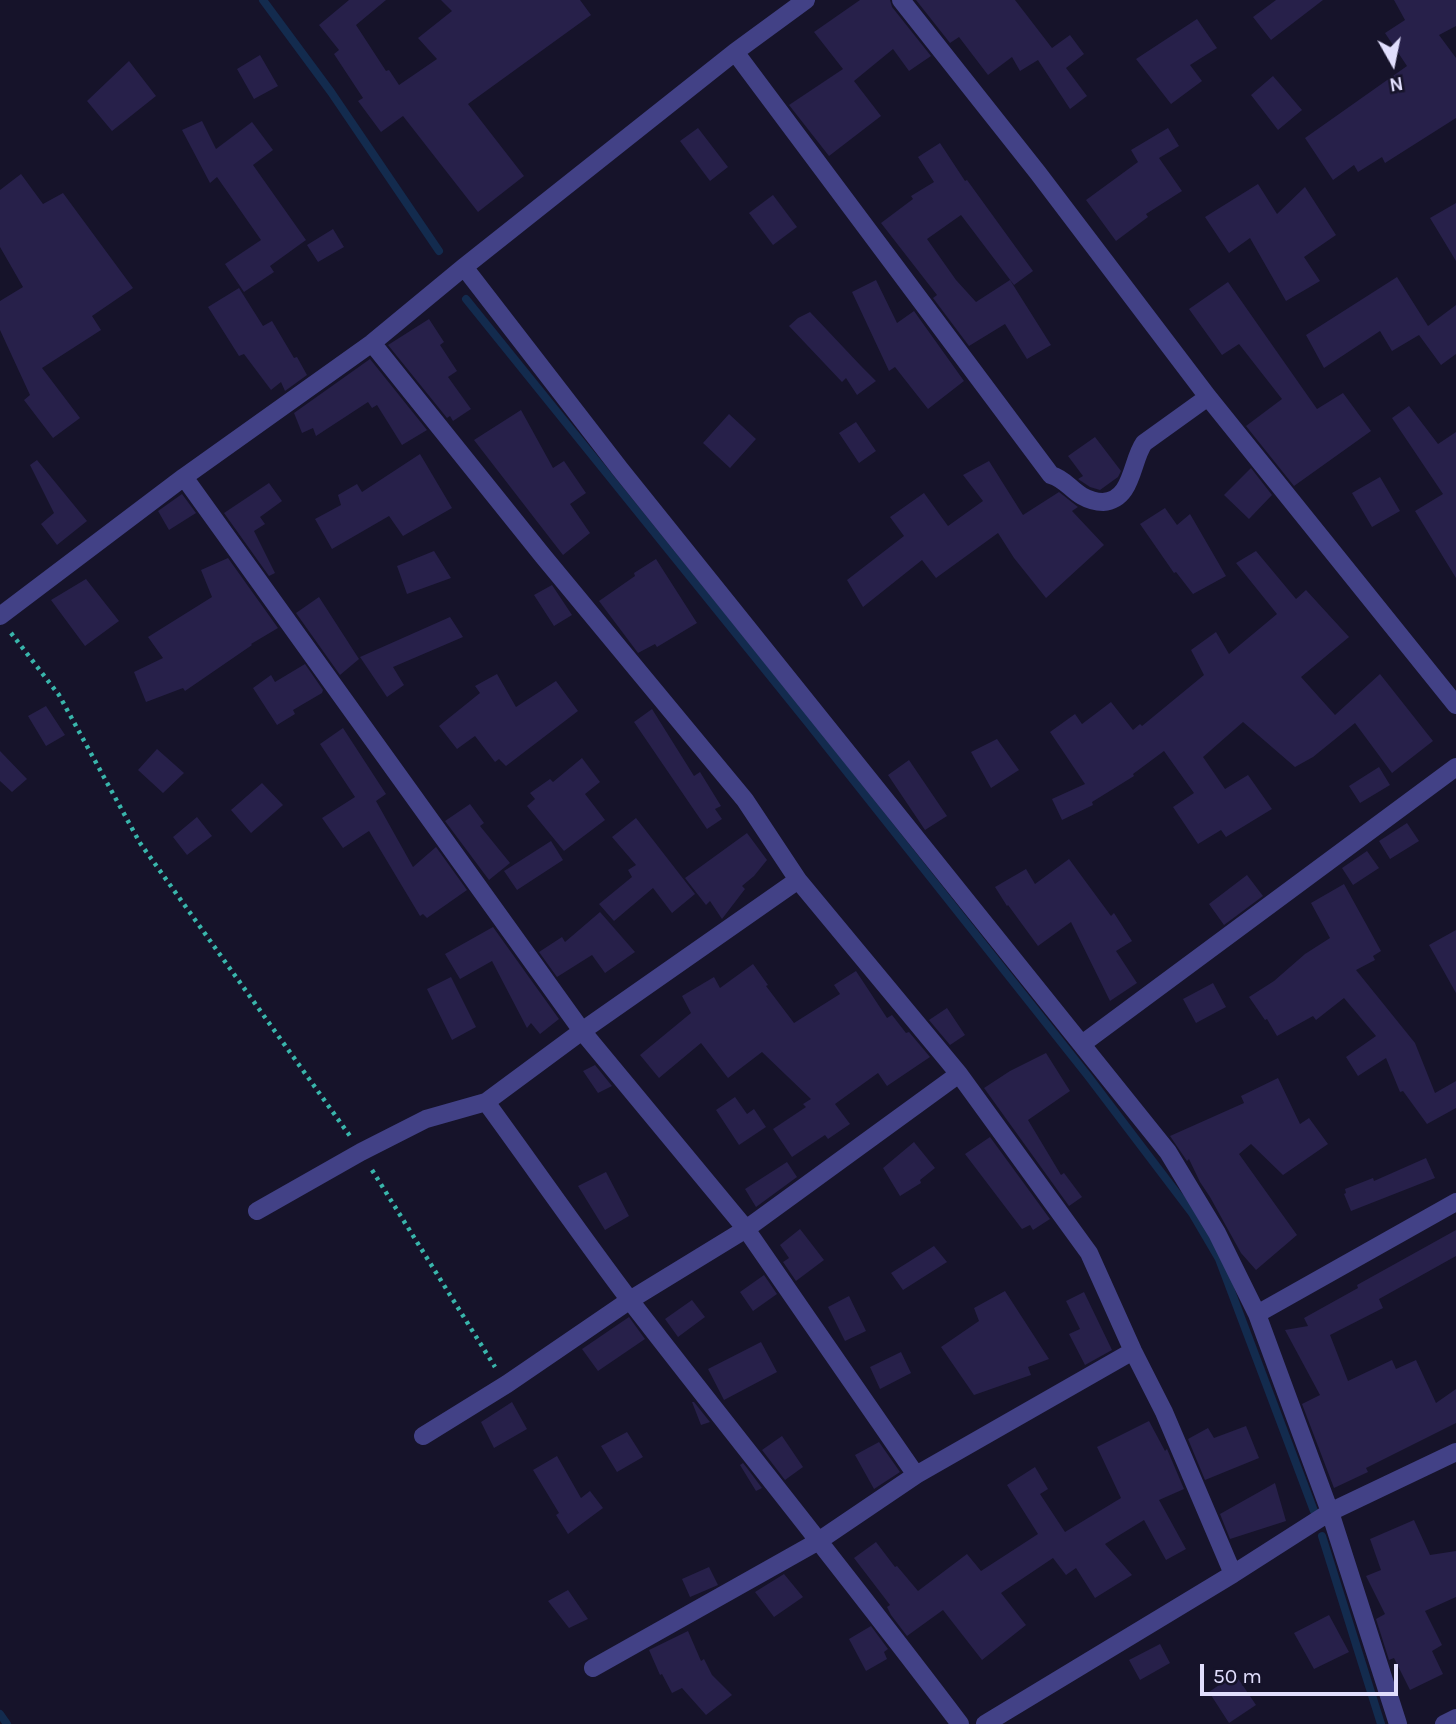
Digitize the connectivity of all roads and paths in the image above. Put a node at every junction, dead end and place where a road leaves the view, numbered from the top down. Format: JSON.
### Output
{"nodes":[{"id":1,"x":806,"y":0,"type":"edge"},
{"id":2,"x":901,"y":0,"type":"edge"},
{"id":3,"x":735,"y":52,"type":"junction"},
{"id":4,"x":464,"y":267,"type":"junction"},
{"id":5,"x":372,"y":343,"type":"junction"},
{"id":6,"x":1208,"y":397,"type":"junction"},
{"id":7,"x":184,"y":477,"type":"junction"},
{"id":8,"x":4,"y":623,"type":"edge"},
{"id":9,"x":1456,"y":705,"type":"edge"},
{"id":10,"x":1456,"y":766,"type":"edge"},
{"id":11,"x":798,"y":880,"type":"junction"},
{"id":12,"x":582,"y":1031,"type":"junction"},
{"id":13,"x":1082,"y":1044,"type":"junction"},
{"id":14,"x":958,"y":1074,"type":"junction"},
{"id":15,"x":486,"y":1102,"type":"junction"},
{"id":16,"x":361,"y":1152,"type":"junction"},
{"id":17,"x":1456,"y":1202,"type":"edge"},
{"id":18,"x":257,"y":1211,"type":"dead end"},
{"id":19,"x":746,"y":1228,"type":"junction"},
{"id":20,"x":630,"y":1300,"type":"junction"},
{"id":21,"x":1258,"y":1314,"type":"junction"},
{"id":22,"x":1133,"y":1351,"type":"junction"},
{"id":23,"x":507,"y":1384,"type":"junction"},
{"id":24,"x":423,"y":1436,"type":"dead end"},
{"id":25,"x":1456,"y":1452,"type":"edge"},
{"id":26,"x":916,"y":1475,"type":"junction"},
{"id":27,"x":1330,"y":1512,"type":"junction"},
{"id":28,"x":817,"y":1542,"type":"junction"},
{"id":29,"x":1233,"y":1574,"type":"junction"},
{"id":30,"x":593,"y":1668,"type":"dead end"},
{"id":31,"x":1456,"y":1718,"type":"edge"},
{"id":32,"x":960,"y":1724,"type":"edge"},
{"id":33,"x":985,"y":1724,"type":"edge"},
{"id":34,"x":1398,"y":1724,"type":"edge"},
{"id":35,"x":1444,"y":1724,"type":"edge"}],
"edges":[{"from":1,"to":3,"type":"street"},
{"from":2,"to":6,"type":"street"},
{"from":3,"to":4,"type":"street"},
{"from":3,"to":6,"type":"street"},
{"from":4,"to":5,"type":"street"},
{"from":4,"to":13,"type":"street"},
{"from":5,"to":7,"type":"street"},
{"from":5,"to":11,"type":"street"},
{"from":6,"to":9,"type":"street"},
{"from":7,"to":8,"type":"street"},
{"from":7,"to":12,"type":"street"},
{"from":8,"to":16,"type":"path"},
{"from":10,"to":13,"type":"street"},
{"from":11,"to":12,"type":"street"},
{"from":11,"to":14,"type":"street"},
{"from":12,"to":15,"type":"street"},
{"from":12,"to":19,"type":"street"},
{"from":13,"to":21,"type":"street"},
{"from":14,"to":19,"type":"street"},
{"from":14,"to":22,"type":"street"},
{"from":15,"to":16,"type":"street"},
{"from":15,"to":20,"type":"street"},
{"from":16,"to":18,"type":"street"},
{"from":16,"to":23,"type":"path"},
{"from":17,"to":21,"type":"street"},
{"from":19,"to":20,"type":"street"},
{"from":19,"to":26,"type":"street"},
{"from":20,"to":23,"type":"street"},
{"from":20,"to":28,"type":"street"},
{"from":21,"to":27,"type":"street"},
{"from":22,"to":26,"type":"street"},
{"from":22,"to":29,"type":"street"},
{"from":23,"to":24,"type":"street"},
{"from":25,"to":27,"type":"street"},
{"from":26,"to":28,"type":"street"},
{"from":27,"to":29,"type":"street"},
{"from":27,"to":34,"type":"street"},
{"from":28,"to":30,"type":"street"},
{"from":28,"to":32,"type":"street"},
{"from":29,"to":33,"type":"street"},
{"from":31,"to":35,"type":"street"}]}
